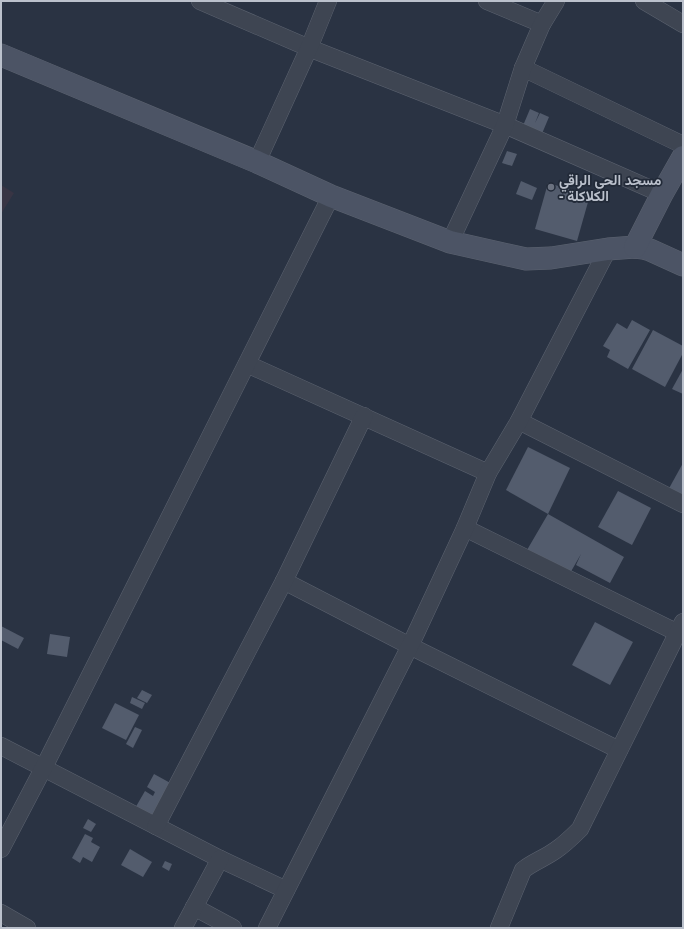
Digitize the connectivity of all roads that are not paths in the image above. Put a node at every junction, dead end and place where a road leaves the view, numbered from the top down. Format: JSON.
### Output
{"nodes":[{"id":1,"x":200,"y":1,"type":"edge"},
{"id":2,"x":328,"y":1,"type":"edge"},
{"id":3,"x":487,"y":1,"type":"edge"},
{"id":4,"x":556,"y":1,"type":"edge"},
{"id":5,"x":644,"y":1,"type":"edge"},
{"id":6,"x":542,"y":24,"type":"junction"},
{"id":7,"x":683,"y":24,"type":"edge"},
{"id":8,"x":309,"y":48,"type":"junction"},
{"id":9,"x":1,"y":55,"type":"edge"},
{"id":10,"x":523,"y":68,"type":"junction"},
{"id":11,"x":505,"y":125,"type":"junction"},
{"id":12,"x":683,"y":145,"type":"edge"},
{"id":13,"x":683,"y":157,"type":"edge"},
{"id":14,"x":257,"y":162,"type":"junction"},
{"id":15,"x":662,"y":194,"type":"junction"},
{"id":16,"x":331,"y":196,"type":"junction"},
{"id":17,"x":450,"y":242,"type":"junction"},
{"id":18,"x":635,"y":247,"type":"junction"},
{"id":19,"x":608,"y":249,"type":"junction"},
{"id":20,"x":683,"y":265,"type":"edge"},
{"id":21,"x":247,"y":364,"type":"junction"},
{"id":22,"x":364,"y":416,"type":"junction"},
{"id":23,"x":519,"y":422,"type":"junction"},
{"id":24,"x":488,"y":473,"type":"junction"},
{"id":25,"x":683,"y":504,"type":"edge"},
{"id":26,"x":465,"y":528,"type":"junction"},
{"id":27,"x":284,"y":581,"type":"junction"},
{"id":28,"x":681,"y":628,"type":"edge"},
{"id":29,"x":410,"y":646,"type":"junction"},
{"id":30,"x":1,"y":746,"type":"edge"},
{"id":31,"x":619,"y":750,"type":"junction"},
{"id":32,"x":44,"y":767,"type":"junction"},
{"id":33,"x":156,"y":826,"type":"junction"},
{"id":34,"x":1,"y":849,"type":"edge"},
{"id":35,"x":220,"y":859,"type":"junction"},
{"id":36,"x":286,"y":890,"type":"junction"},
{"id":37,"x":194,"y":907,"type":"junction"},
{"id":38,"x":1,"y":913,"type":"edge"},
{"id":39,"x":27,"y":928,"type":"edge"},
{"id":40,"x":183,"y":928,"type":"edge"},
{"id":41,"x":233,"y":928,"type":"edge"},
{"id":42,"x":267,"y":928,"type":"edge"},
{"id":43,"x":499,"y":928,"type":"edge"}],
"edges":[{"from":1,"to":8,"type":"street"},
{"from":2,"to":8,"type":"street"},
{"from":3,"to":6,"type":"street"},
{"from":4,"to":6,"type":"street"},
{"from":5,"to":7,"type":"street"},
{"from":6,"to":10,"type":"street"},
{"from":8,"to":11,"type":"street"},
{"from":8,"to":14,"type":"street"},
{"from":9,"to":14,"type":"street"},
{"from":10,"to":11,"type":"street"},
{"from":10,"to":12,"type":"street"},
{"from":11,"to":15,"type":"street"},
{"from":11,"to":17,"type":"street"},
{"from":13,"to":15,"type":"street"},
{"from":14,"to":16,"type":"street"},
{"from":15,"to":18,"type":"street"},
{"from":16,"to":17,"type":"street"},
{"from":16,"to":21,"type":"street"},
{"from":17,"to":19,"type":"street"},
{"from":18,"to":19,"type":"street"},
{"from":18,"to":20,"type":"street"},
{"from":19,"to":23,"type":"street"},
{"from":21,"to":22,"type":"street"},
{"from":21,"to":32,"type":"street"},
{"from":22,"to":24,"type":"street"},
{"from":22,"to":27,"type":"street"},
{"from":23,"to":24,"type":"street"},
{"from":23,"to":25,"type":"street"},
{"from":24,"to":26,"type":"street"},
{"from":26,"to":28,"type":"street"},
{"from":26,"to":29,"type":"street"},
{"from":27,"to":29,"type":"street"},
{"from":27,"to":33,"type":"street"},
{"from":28,"to":31,"type":"street"},
{"from":29,"to":31,"type":"street"},
{"from":29,"to":36,"type":"street"},
{"from":30,"to":32,"type":"street"},
{"from":31,"to":43,"type":"street"},
{"from":32,"to":33,"type":"street"},
{"from":32,"to":34,"type":"street"},
{"from":33,"to":35,"type":"street"},
{"from":35,"to":36,"type":"street"},
{"from":35,"to":37,"type":"street"},
{"from":36,"to":42,"type":"street"},
{"from":37,"to":40,"type":"street"},
{"from":37,"to":41,"type":"street"},
{"from":38,"to":39,"type":"street"}]}
